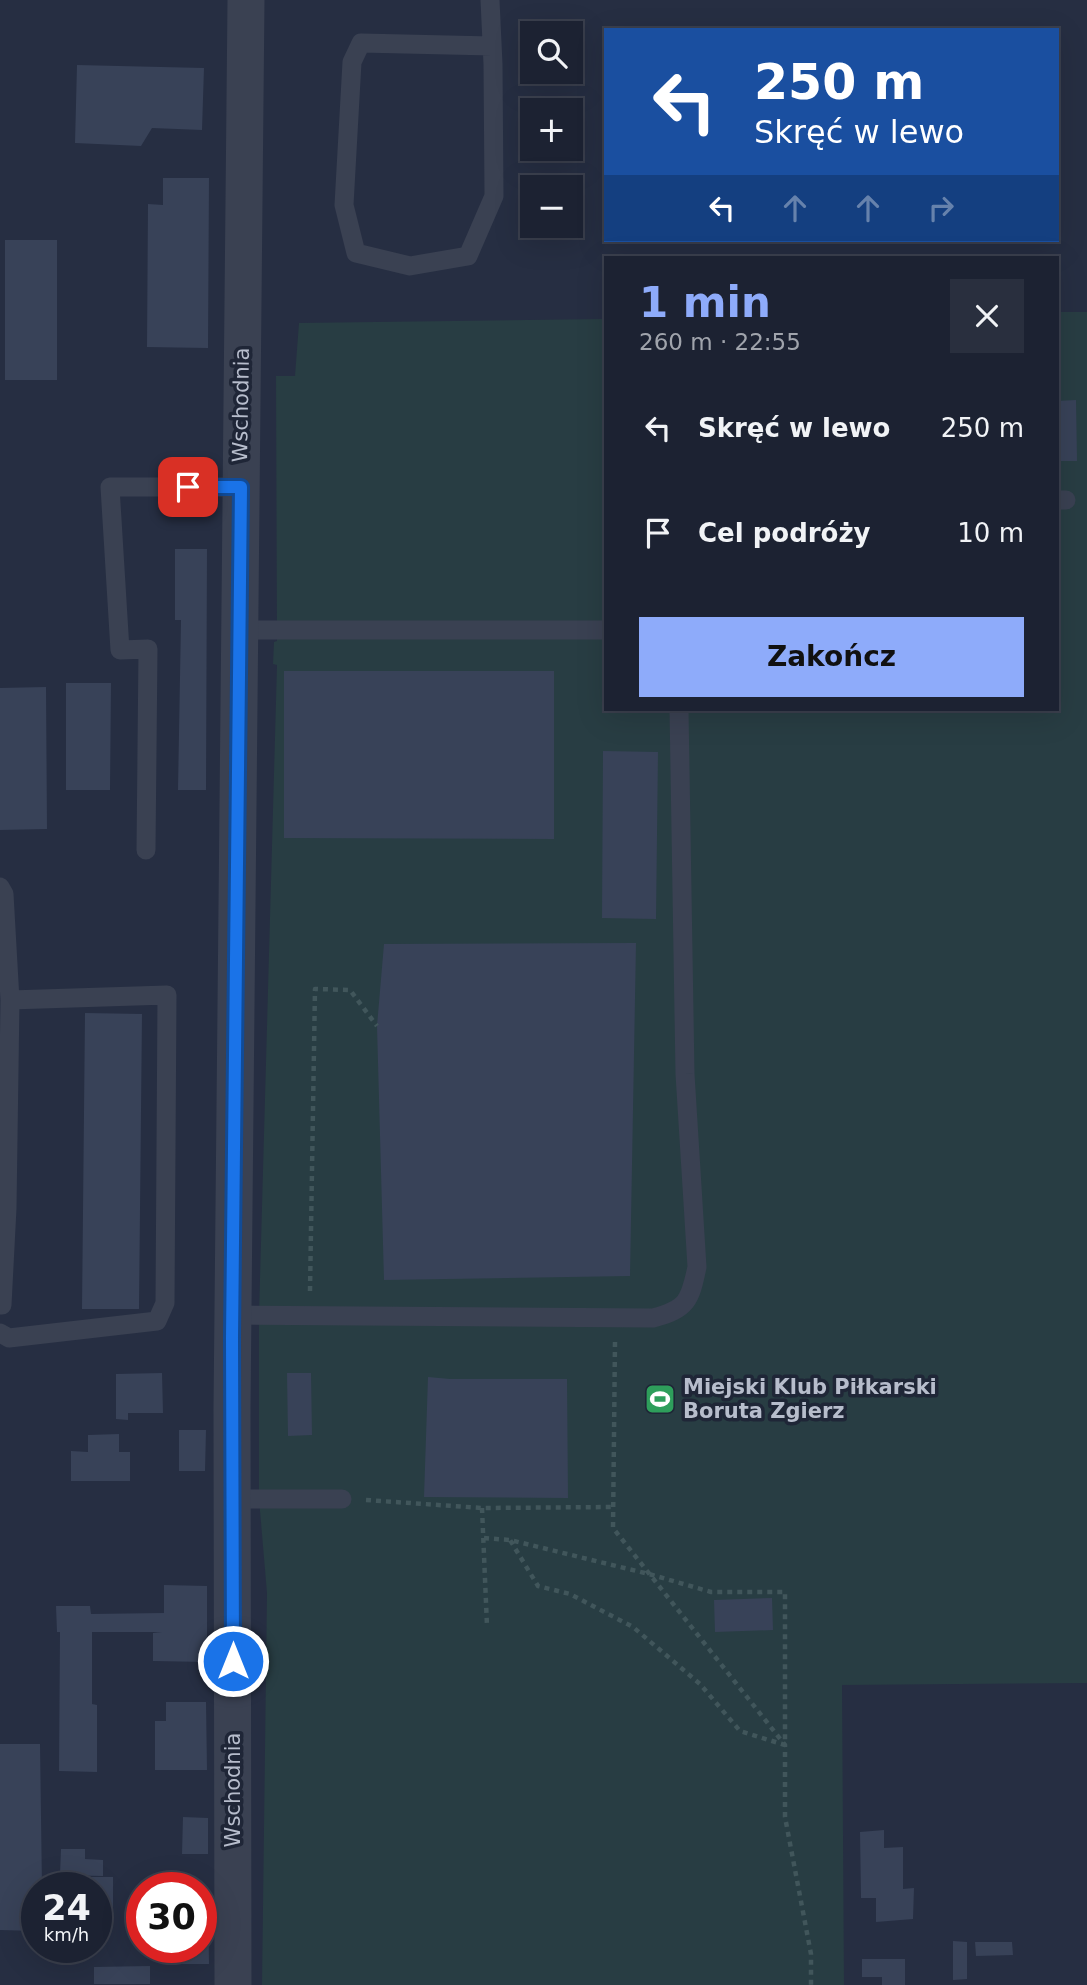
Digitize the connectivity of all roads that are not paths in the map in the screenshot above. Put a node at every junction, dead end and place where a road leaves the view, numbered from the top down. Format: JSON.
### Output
{"nodes":[{"id":1,"x":246,"y":0,"type":"edge"},
{"id":2,"x":491,"y":0,"type":"edge"},
{"id":3,"x":492,"y":46,"type":"junction"},
{"id":4,"x":241,"y":487,"type":"junction"},
{"id":5,"x":239,"y":630,"type":"junction"},
{"id":6,"x":604,"y":630,"type":"edge"},
{"id":7,"x":679,"y":711,"type":"edge"},
{"id":8,"x":146,"y":850,"type":"dead end"},
{"id":9,"x":0,"y":887,"type":"edge"},
{"id":10,"x":4,"y":949,"type":"edge"},
{"id":11,"x":10,"y":1000,"type":"junction"},
{"id":12,"x":3,"y":1159,"type":"edge"},
{"id":13,"x":0,"y":1305,"type":"edge"},
{"id":14,"x":233,"y":1315,"type":"junction"},
{"id":15,"x":0,"y":1333,"type":"edge"},
{"id":16,"x":232,"y":1499,"type":"junction"},
{"id":17,"x":342,"y":1499,"type":"road end"},
{"id":18,"x":233,"y":1985,"type":"edge"}],
"edges":[{"from":1,"to":4,"type":"street","name":"Wschodnia"},
{"from":2,"to":3,"type":"lane"},
{"from":3,"to":3,"type":"lane"},
{"from":4,"to":5,"type":"street","name":"Wschodnia"},
{"from":4,"to":8,"type":"lane"},
{"from":5,"to":6,"type":"lane"},
{"from":5,"to":14,"type":"street","name":"Wschodnia"},
{"from":7,"to":14,"type":"lane"},
{"from":9,"to":10,"type":"lane"},
{"from":10,"to":11,"type":"lane"},
{"from":11,"to":12,"type":"lane"},
{"from":11,"to":15,"type":"lane"},
{"from":12,"to":13,"type":"lane"},
{"from":14,"to":16,"type":"street","name":"Wschodnia"},
{"from":16,"to":17,"type":"lane"},
{"from":16,"to":18,"type":"street","name":"Wschodnia"}]}
